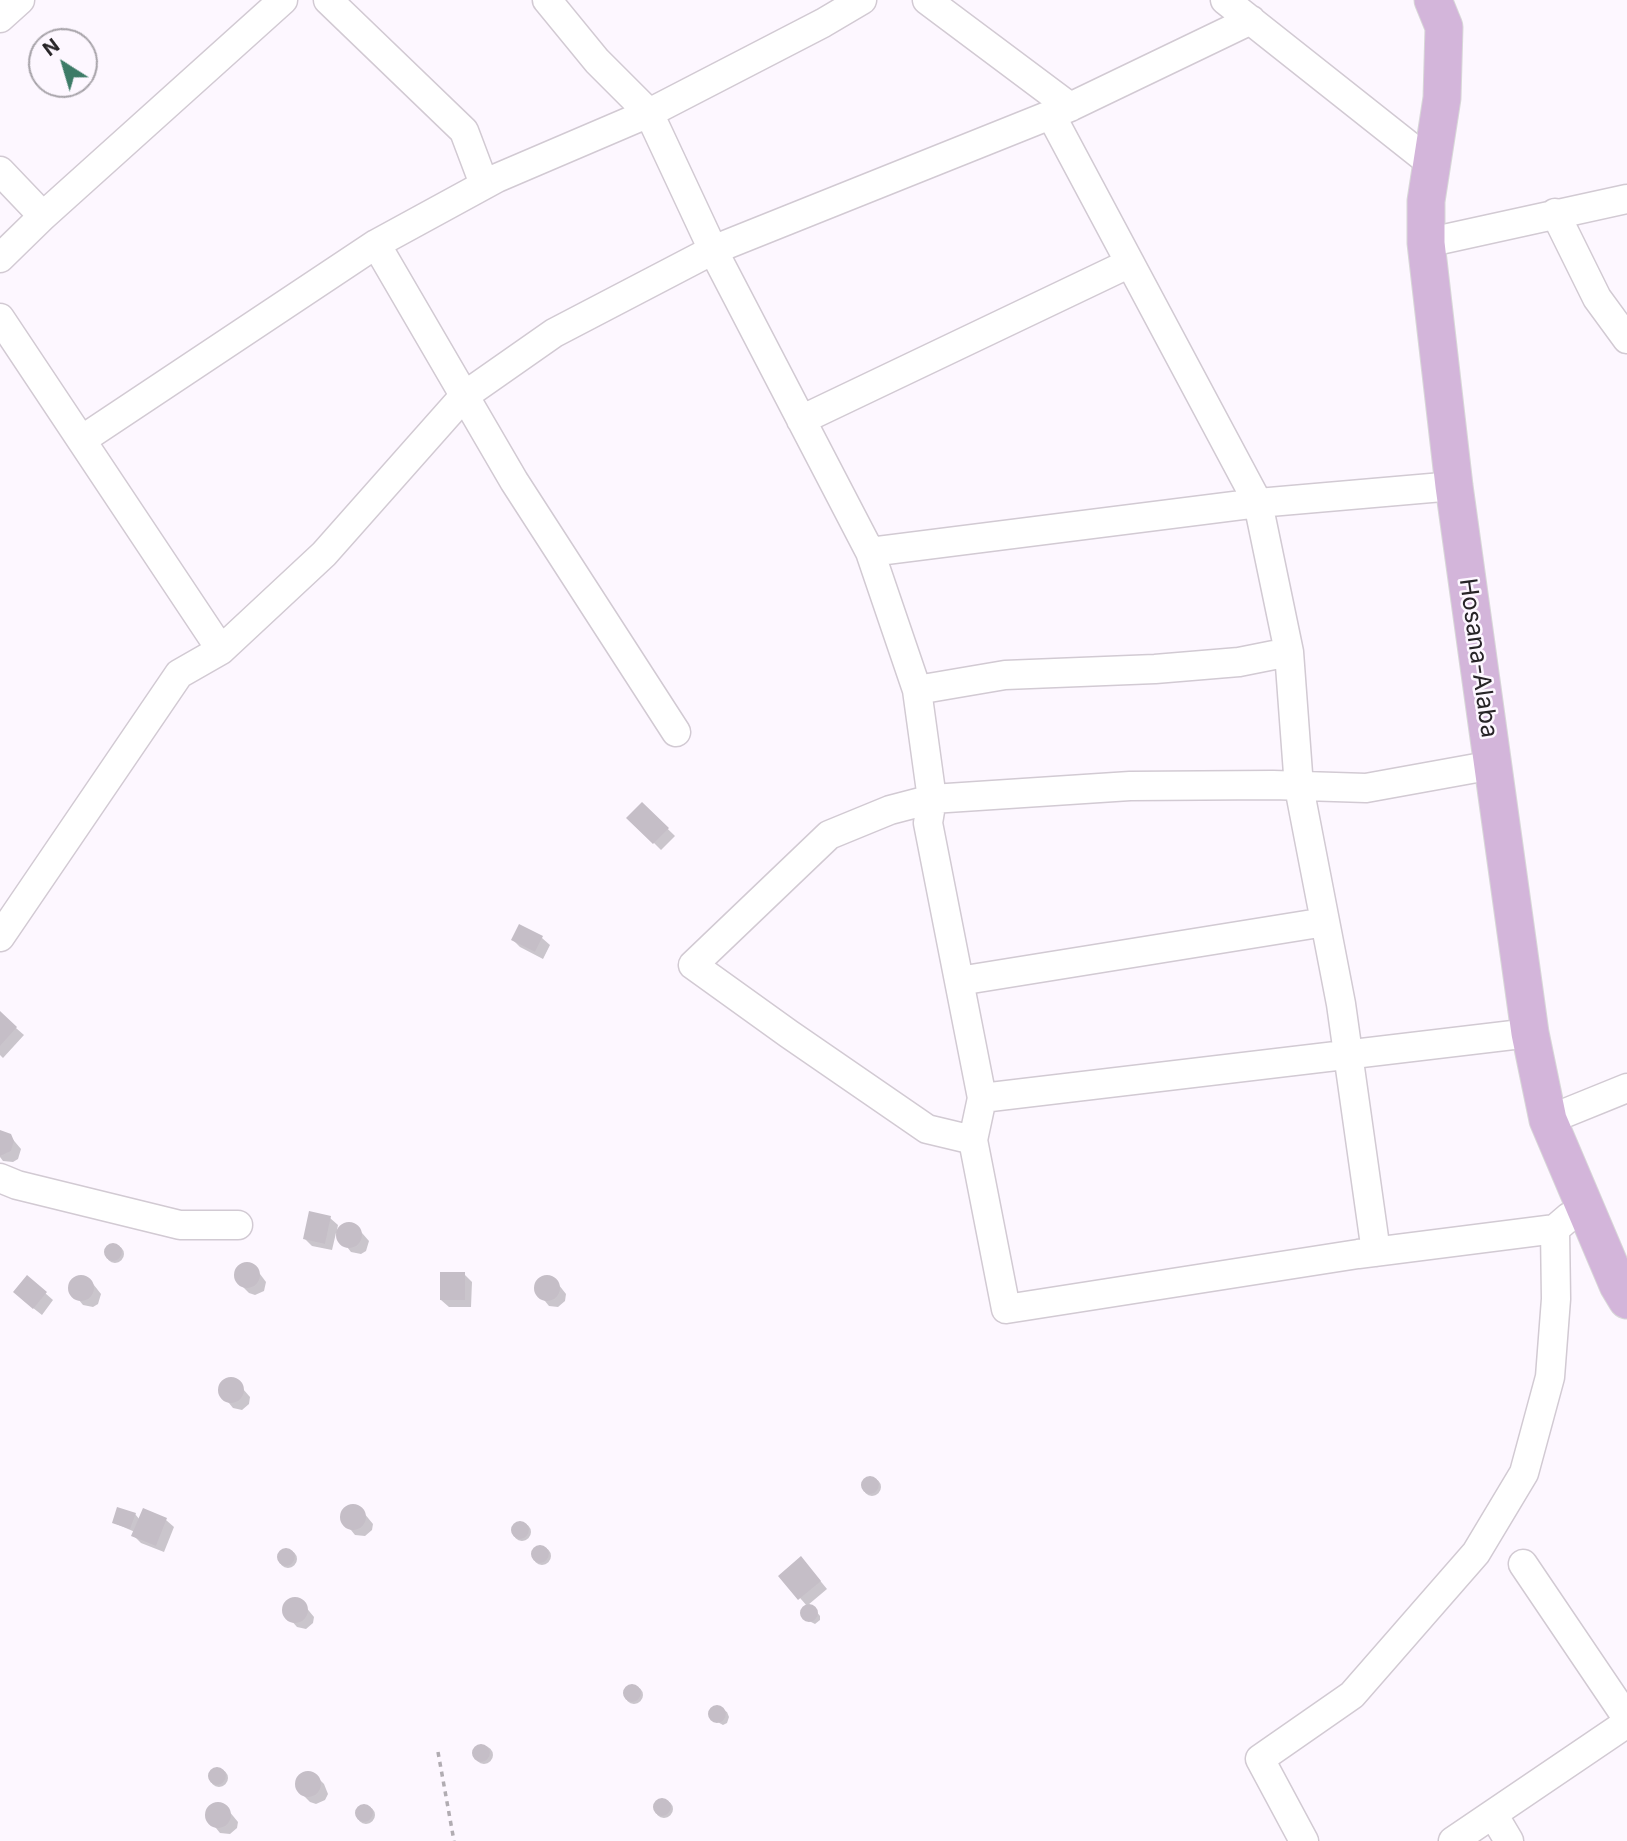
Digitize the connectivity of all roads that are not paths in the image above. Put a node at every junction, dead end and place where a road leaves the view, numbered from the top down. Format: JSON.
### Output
{"nodes":[{"id":1,"x":20,"y":0,"type":"edge"},
{"id":2,"x":282,"y":0,"type":"edge"},
{"id":3,"x":328,"y":0,"type":"edge"},
{"id":4,"x":547,"y":0,"type":"edge"},
{"id":5,"x":862,"y":0,"type":"edge"},
{"id":6,"x":927,"y":0,"type":"edge"},
{"id":7,"x":1225,"y":0,"type":"edge"},
{"id":8,"x":1433,"y":0,"type":"edge"},
{"id":9,"x":0,"y":18,"type":"edge"},
{"id":10,"x":1251,"y":20,"type":"junction"},
{"id":11,"x":1061,"y":111,"type":"junction"},
{"id":12,"x":649,"y":113,"type":"junction"},
{"id":13,"x":1432,"y":164,"type":"junction"},
{"id":14,"x":0,"y":171,"type":"edge"},
{"id":15,"x":484,"y":184,"type":"junction"},
{"id":16,"x":1627,"y":198,"type":"edge"},
{"id":17,"x":1555,"y":213,"type":"junction"},
{"id":18,"x":43,"y":216,"type":"junction"},
{"id":19,"x":1426,"y":243,"type":"junction"},
{"id":20,"x":376,"y":244,"type":"junction"},
{"id":21,"x":713,"y":250,"type":"junction"},
{"id":22,"x":0,"y":258,"type":"edge"},
{"id":23,"x":1130,"y":263,"type":"junction"},
{"id":24,"x":0,"y":318,"type":"edge"},
{"id":25,"x":1627,"y":339,"type":"edge"},
{"id":26,"x":464,"y":396,"type":"junction"},
{"id":27,"x":801,"y":420,"type":"junction"},
{"id":28,"x":83,"y":439,"type":"junction"},
{"id":29,"x":1454,"y":486,"type":"junction"},
{"id":30,"x":1258,"y":503,"type":"junction"},
{"id":31,"x":870,"y":552,"type":"junction"},
{"id":32,"x":221,"y":650,"type":"junction"},
{"id":33,"x":1289,"y":652,"type":"junction"},
{"id":34,"x":917,"y":690,"type":"junction"},
{"id":35,"x":676,"y":732,"type":"dead end"},
{"id":36,"x":1493,"y":765,"type":"junction"},
{"id":37,"x":1299,"y":787,"type":"junction"},
{"id":38,"x":932,"y":799,"type":"junction"},
{"id":39,"x":1325,"y":922,"type":"junction"},
{"id":40,"x":0,"y":937,"type":"edge"},
{"id":41,"x":959,"y":981,"type":"junction"},
{"id":42,"x":1530,"y":1033,"type":"junction"},
{"id":43,"x":1348,"y":1054,"type":"junction"},
{"id":44,"x":1627,"y":1088,"type":"edge"},
{"id":45,"x":982,"y":1098,"type":"junction"},
{"id":46,"x":1548,"y":1120,"type":"junction"},
{"id":47,"x":972,"y":1140,"type":"junction"},
{"id":48,"x":0,"y":1178,"type":"edge"},
{"id":49,"x":1584,"y":1204,"type":"junction"},
{"id":50,"x":238,"y":1225,"type":"dead end"},
{"id":51,"x":1555,"y":1229,"type":"junction"},
{"id":52,"x":1376,"y":1252,"type":"junction"},
{"id":53,"x":1627,"y":1300,"type":"edge"},
{"id":54,"x":1523,"y":1564,"type":"dead end"},
{"id":55,"x":1627,"y":1718,"type":"edge"},
{"id":56,"x":1627,"y":1723,"type":"edge"},
{"id":57,"x":1493,"y":1814,"type":"junction"},
{"id":58,"x":1304,"y":1841,"type":"edge"},
{"id":59,"x":1452,"y":1841,"type":"edge"},
{"id":60,"x":1509,"y":1841,"type":"edge"}],
"edges":[{"from":1,"to":9,"type":"street"},
{"from":2,"to":18,"type":"street"},
{"from":3,"to":15,"type":"street"},
{"from":4,"to":12,"type":"street"},
{"from":5,"to":12,"type":"street"},
{"from":6,"to":11,"type":"street"},
{"from":7,"to":10,"type":"street"},
{"from":8,"to":13,"type":"main road","name":"Hosana-Alaba"},
{"from":10,"to":11,"type":"street"},
{"from":10,"to":13,"type":"street"},
{"from":11,"to":21,"type":"street"},
{"from":11,"to":23,"type":"street"},
{"from":12,"to":15,"type":"street"},
{"from":12,"to":21,"type":"street"},
{"from":13,"to":19,"type":"main road","name":"Hosana-Alaba"},
{"from":14,"to":18,"type":"street"},
{"from":15,"to":20,"type":"street"},
{"from":16,"to":17,"type":"street"},
{"from":17,"to":19,"type":"street"},
{"from":17,"to":25,"type":"street"},
{"from":18,"to":22,"type":"street"},
{"from":19,"to":29,"type":"main road","name":"Hosana-Alaba"},
{"from":20,"to":26,"type":"street"},
{"from":20,"to":28,"type":"street"},
{"from":21,"to":26,"type":"street"},
{"from":21,"to":27,"type":"street"},
{"from":23,"to":27,"type":"street"},
{"from":23,"to":30,"type":"street"},
{"from":24,"to":28,"type":"street"},
{"from":26,"to":32,"type":"street"},
{"from":26,"to":35,"type":"street"},
{"from":27,"to":31,"type":"street"},
{"from":28,"to":32,"type":"street"},
{"from":29,"to":30,"type":"street"},
{"from":29,"to":36,"type":"main road","name":"Hosana-Alaba"},
{"from":30,"to":31,"type":"street"},
{"from":30,"to":33,"type":"street"},
{"from":31,"to":34,"type":"street"},
{"from":32,"to":40,"type":"street"},
{"from":33,"to":34,"type":"street"},
{"from":33,"to":37,"type":"street"},
{"from":34,"to":38,"type":"street"},
{"from":36,"to":37,"type":"street"},
{"from":36,"to":42,"type":"main road","name":"Hosana-Alaba"},
{"from":37,"to":38,"type":"street"},
{"from":37,"to":39,"type":"street"},
{"from":38,"to":41,"type":"street"},
{"from":38,"to":47,"type":"street"},
{"from":39,"to":41,"type":"street"},
{"from":39,"to":43,"type":"street"},
{"from":41,"to":45,"type":"street"},
{"from":42,"to":43,"type":"street"},
{"from":42,"to":46,"type":"main road","name":"Hosana-Alaba"},
{"from":43,"to":45,"type":"street"},
{"from":43,"to":52,"type":"street"},
{"from":44,"to":46,"type":"street"},
{"from":45,"to":47,"type":"street"},
{"from":46,"to":49,"type":"main road","name":"Hosana-Alaba"},
{"from":47,"to":52,"type":"street"},
{"from":48,"to":50,"type":"street"},
{"from":49,"to":51,"type":"street"},
{"from":49,"to":53,"type":"main road","name":"Hosana-Alaba"},
{"from":51,"to":52,"type":"street"},
{"from":51,"to":58,"type":"street"},
{"from":54,"to":55,"type":"street"},
{"from":56,"to":57,"type":"street"},
{"from":57,"to":59,"type":"street"},
{"from":57,"to":60,"type":"street"}]}
